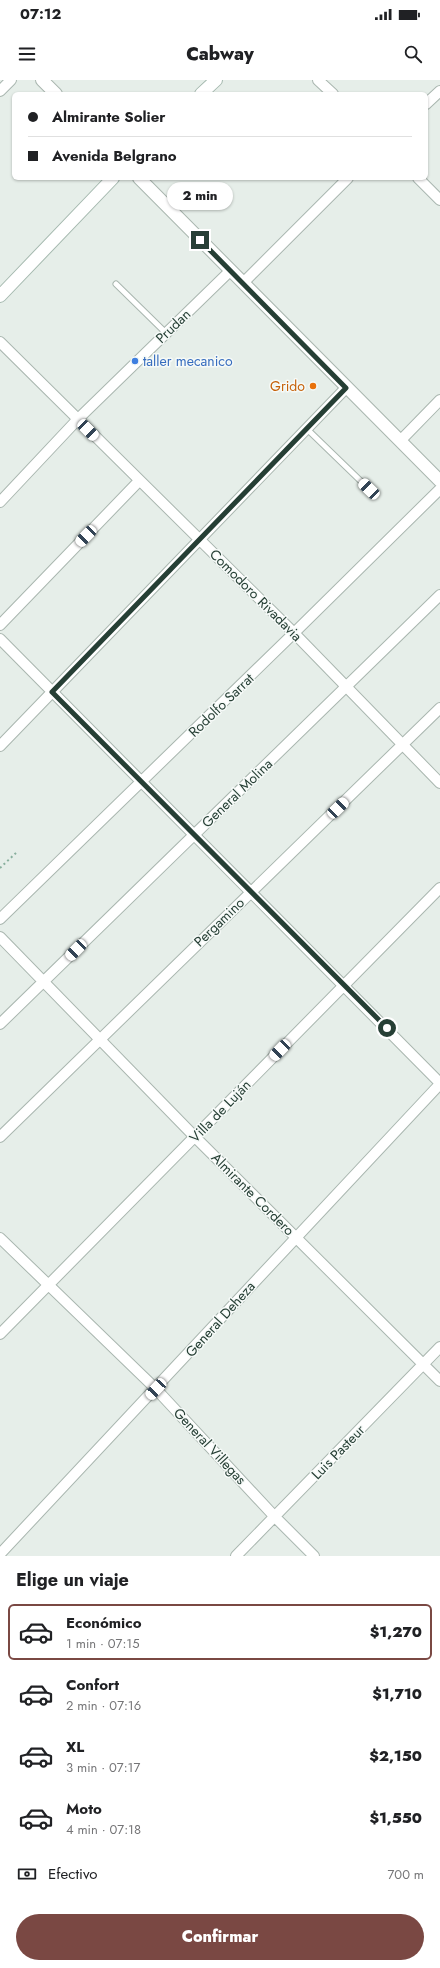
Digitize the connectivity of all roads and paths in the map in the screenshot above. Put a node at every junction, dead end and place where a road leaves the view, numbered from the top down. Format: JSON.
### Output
{"nodes":[{"id":1,"x":11,"y":80,"type":"edge"},
{"id":2,"x":42,"y":80,"type":"edge"},
{"id":3,"x":216,"y":80,"type":"edge"},
{"id":4,"x":318,"y":80,"type":"edge"},
{"id":5,"x":0,"y":91,"type":"edge"},
{"id":6,"x":440,"y":91,"type":"edge"},
{"id":7,"x":54,"y":92,"type":"edge"},
{"id":8,"x":203,"y":92,"type":"edge"},
{"id":9,"x":331,"y":92,"type":"edge"},
{"id":10,"x":428,"y":102,"type":"edge"},
{"id":11,"x":111,"y":180,"type":"edge"},
{"id":12,"x":141,"y":180,"type":"edge"},
{"id":13,"x":346,"y":180,"type":"edge"},
{"id":14,"x":420,"y":180,"type":"edge"},
{"id":15,"x":440,"y":200,"type":"edge"},
{"id":16,"x":230,"y":271,"type":"junction"},
{"id":17,"x":243,"y":283,"type":"junction"},
{"id":18,"x":116,"y":284,"type":"dead end"},
{"id":19,"x":0,"y":296,"type":"edge"},
{"id":20,"x":166,"y":334,"type":"junction"},
{"id":21,"x":0,"y":342,"type":"edge"},
{"id":22,"x":346,"y":388,"type":"junction"},
{"id":23,"x":440,"y":400,"type":"edge"},
{"id":24,"x":78,"y":419,"type":"junction"},
{"id":25,"x":307,"y":429,"type":"junction"},
{"id":26,"x":401,"y":440,"type":"junction"},
{"id":27,"x":139,"y":481,"type":"junction"},
{"id":28,"x":440,"y":481,"type":"edge"},
{"id":29,"x":369,"y":489,"type":"dead end"},
{"id":30,"x":440,"y":489,"type":"edge"},
{"id":31,"x":0,"y":502,"type":"edge"},
{"id":32,"x":201,"y":540,"type":"junction"},
{"id":33,"x":440,"y":595,"type":"edge"},
{"id":34,"x":0,"y":625,"type":"edge"},
{"id":35,"x":294,"y":633,"type":"junction"},
{"id":36,"x":0,"y":639,"type":"edge"},
{"id":37,"x":346,"y":686,"type":"junction"},
{"id":38,"x":52,"y":692,"type":"junction"},
{"id":39,"x":440,"y":708,"type":"edge"},
{"id":40,"x":403,"y":745,"type":"junction"},
{"id":41,"x":0,"y":746,"type":"edge"},
{"id":42,"x":141,"y":781,"type":"junction"},
{"id":43,"x":440,"y":783,"type":"edge"},
{"id":44,"x":193,"y":835,"type":"junction"},
{"id":45,"x":17,"y":852,"type":"dead end"},
{"id":46,"x":0,"y":868,"type":"edge"},
{"id":47,"x":440,"y":888,"type":"edge"},
{"id":48,"x":251,"y":892,"type":"junction"},
{"id":49,"x":0,"y":919,"type":"edge"},
{"id":50,"x":0,"y":937,"type":"edge"},
{"id":51,"x":44,"y":982,"type":"junction"},
{"id":52,"x":344,"y":984,"type":"junction"},
{"id":53,"x":0,"y":1024,"type":"edge"},
{"id":54,"x":99,"y":1039,"type":"junction"},
{"id":55,"x":440,"y":1084,"type":"edge"},
{"id":56,"x":195,"y":1136,"type":"junction"},
{"id":57,"x":0,"y":1137,"type":"edge"},
{"id":58,"x":295,"y":1236,"type":"junction"},
{"id":59,"x":0,"y":1238,"type":"edge"},
{"id":60,"x":48,"y":1285,"type":"junction"},
{"id":61,"x":0,"y":1334,"type":"edge"},
{"id":62,"x":440,"y":1347,"type":"edge"},
{"id":63,"x":423,"y":1364,"type":"junction"},
{"id":64,"x":440,"y":1382,"type":"edge"},
{"id":65,"x":156,"y":1389,"type":"junction"},
{"id":66,"x":275,"y":1517,"type":"junction"},
{"id":67,"x":0,"y":1554,"type":"edge"},
{"id":68,"x":236,"y":1556,"type":"edge"},
{"id":69,"x":314,"y":1556,"type":"edge"}],
"edges":[{"from":1,"to":5,"type":"street"},
{"from":2,"to":7,"type":"street"},
{"from":3,"to":8,"type":"street"},
{"from":4,"to":9,"type":"street"},
{"from":6,"to":10,"type":"street"},
{"from":11,"to":19,"type":"street"},
{"from":12,"to":16,"type":"street"},
{"from":13,"to":17,"type":"street"},
{"from":14,"to":15,"type":"street"},
{"from":16,"to":17,"type":"street"},
{"from":16,"to":20,"type":"street","name":"Prudan"},
{"from":17,"to":22,"type":"street"},
{"from":18,"to":20,"type":"lane"},
{"from":20,"to":24,"type":"street","name":"Prudan"},
{"from":21,"to":24,"type":"street","name":"Comodoro Rivadavia"},
{"from":22,"to":25,"type":"street"},
{"from":22,"to":26,"type":"street"},
{"from":23,"to":26,"type":"street"},
{"from":24,"to":27,"type":"street","name":"Comodoro Rivadavia"},
{"from":24,"to":31,"type":"street","name":"Prudan"},
{"from":25,"to":29,"type":"lane"},
{"from":25,"to":32,"type":"street"},
{"from":26,"to":28,"type":"street"},
{"from":27,"to":32,"type":"street","name":"Comodoro Rivadavia"},
{"from":27,"to":34,"type":"street"},
{"from":30,"to":35,"type":"street","name":"Rodolfo Sarrat"},
{"from":32,"to":35,"type":"street","name":"Comodoro Rivadavia"},
{"from":32,"to":38,"type":"street"},
{"from":33,"to":37,"type":"street","name":"General Molina"},
{"from":35,"to":37,"type":"street","name":"Comodoro Rivadavia"},
{"from":35,"to":42,"type":"street","name":"Rodolfo Sarrat"},
{"from":36,"to":38,"type":"street"},
{"from":37,"to":40,"type":"street","name":"Comodoro Rivadavia"},
{"from":37,"to":44,"type":"street","name":"General Molina"},
{"from":38,"to":41,"type":"street"},
{"from":38,"to":42,"type":"street"},
{"from":39,"to":40,"type":"street","name":"Pergamino"},
{"from":40,"to":43,"type":"street","name":"Comodoro Rivadavia"},
{"from":40,"to":48,"type":"street","name":"Pergamino"},
{"from":42,"to":44,"type":"street"},
{"from":42,"to":49,"type":"street","name":"Rodolfo Sarrat"},
{"from":44,"to":48,"type":"street"},
{"from":44,"to":51,"type":"street","name":"General Molina"},
{"from":45,"to":46,"type":"path"},
{"from":47,"to":52,"type":"street","name":"Villa de Luján"},
{"from":48,"to":52,"type":"street"},
{"from":48,"to":54,"type":"street","name":"Pergamino"},
{"from":50,"to":51,"type":"street","name":"Almirante Cordero"},
{"from":51,"to":53,"type":"street","name":"General Molina"},
{"from":51,"to":54,"type":"street","name":"Almirante Cordero"},
{"from":52,"to":55,"type":"street"},
{"from":52,"to":56,"type":"street","name":"Villa de Luján"},
{"from":54,"to":56,"type":"street","name":"Almirante Cordero"},
{"from":54,"to":57,"type":"street","name":"Pergamino"},
{"from":55,"to":58,"type":"street","name":"General Deheza"},
{"from":56,"to":58,"type":"street","name":"Almirante Cordero"},
{"from":56,"to":60,"type":"street","name":"Villa de Luján"},
{"from":58,"to":63,"type":"street","name":"Almirante Cordero"},
{"from":58,"to":65,"type":"street","name":"General Deheza"},
{"from":59,"to":60,"type":"street","name":"General Villegas"},
{"from":60,"to":61,"type":"street","name":"Villa de Luján"},
{"from":60,"to":65,"type":"street","name":"General Villegas"},
{"from":62,"to":63,"type":"street","name":"Luis Pasteur"},
{"from":63,"to":64,"type":"street","name":"Almirante Cordero"},
{"from":63,"to":66,"type":"street","name":"Luis Pasteur"},
{"from":65,"to":66,"type":"street","name":"General Villegas"},
{"from":65,"to":67,"type":"street","name":"General Deheza"},
{"from":66,"to":68,"type":"street","name":"Luis Pasteur"},
{"from":66,"to":69,"type":"street","name":"General Villegas"}]}
